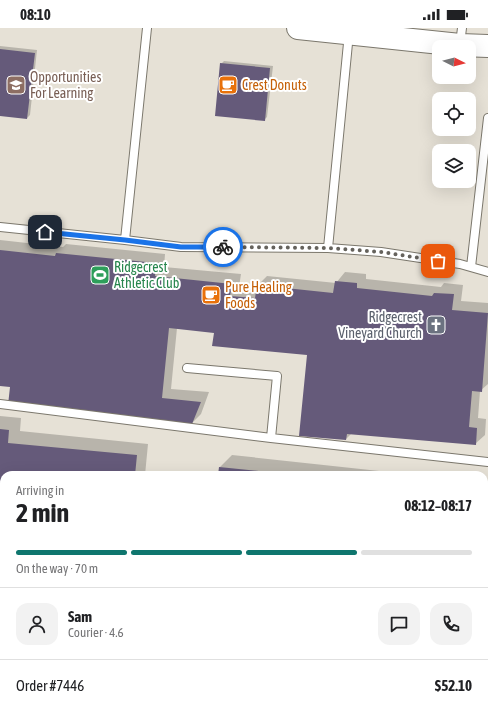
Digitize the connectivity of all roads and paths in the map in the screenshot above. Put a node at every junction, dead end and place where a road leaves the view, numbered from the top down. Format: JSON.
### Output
{"nodes":[{"id":1,"x":147,"y":28,"type":"edge"},
{"id":2,"x":298,"y":28,"type":"edge"},
{"id":3,"x":349,"y":33,"type":"junction"},
{"id":4,"x":461,"y":36,"type":"edge"},
{"id":5,"x":488,"y":46,"type":"edge"},
{"id":6,"x":488,"y":118,"type":"edge"},
{"id":7,"x":485,"y":171,"type":"edge"},
{"id":8,"x":0,"y":227,"type":"edge"},
{"id":9,"x":125,"y":240,"type":"junction"},
{"id":10,"x":328,"y":248,"type":"junction"},
{"id":11,"x":472,"y":268,"type":"junction"},
{"id":12,"x":488,"y":272,"type":"edge"},
{"id":13,"x":187,"y":368,"type":"dead end"},
{"id":14,"x":0,"y":404,"type":"edge"},
{"id":15,"x":271,"y":438,"type":"junction"},
{"id":16,"x":488,"y":462,"type":"edge"}],
"edges":[{"from":1,"to":9,"type":"lane"},
{"from":2,"to":3,"type":"street"},
{"from":3,"to":4,"type":"street"},
{"from":3,"to":10,"type":"lane"},
{"from":4,"to":5,"type":"street"},
{"from":6,"to":7,"type":"lane"},
{"from":7,"to":11,"type":"lane"},
{"from":8,"to":9,"type":"lane"},
{"from":9,"to":10,"type":"lane"},
{"from":10,"to":11,"type":"lane"},
{"from":11,"to":12,"type":"lane"},
{"from":13,"to":15,"type":"lane"},
{"from":14,"to":15,"type":"lane"},
{"from":15,"to":16,"type":"lane"}]}
